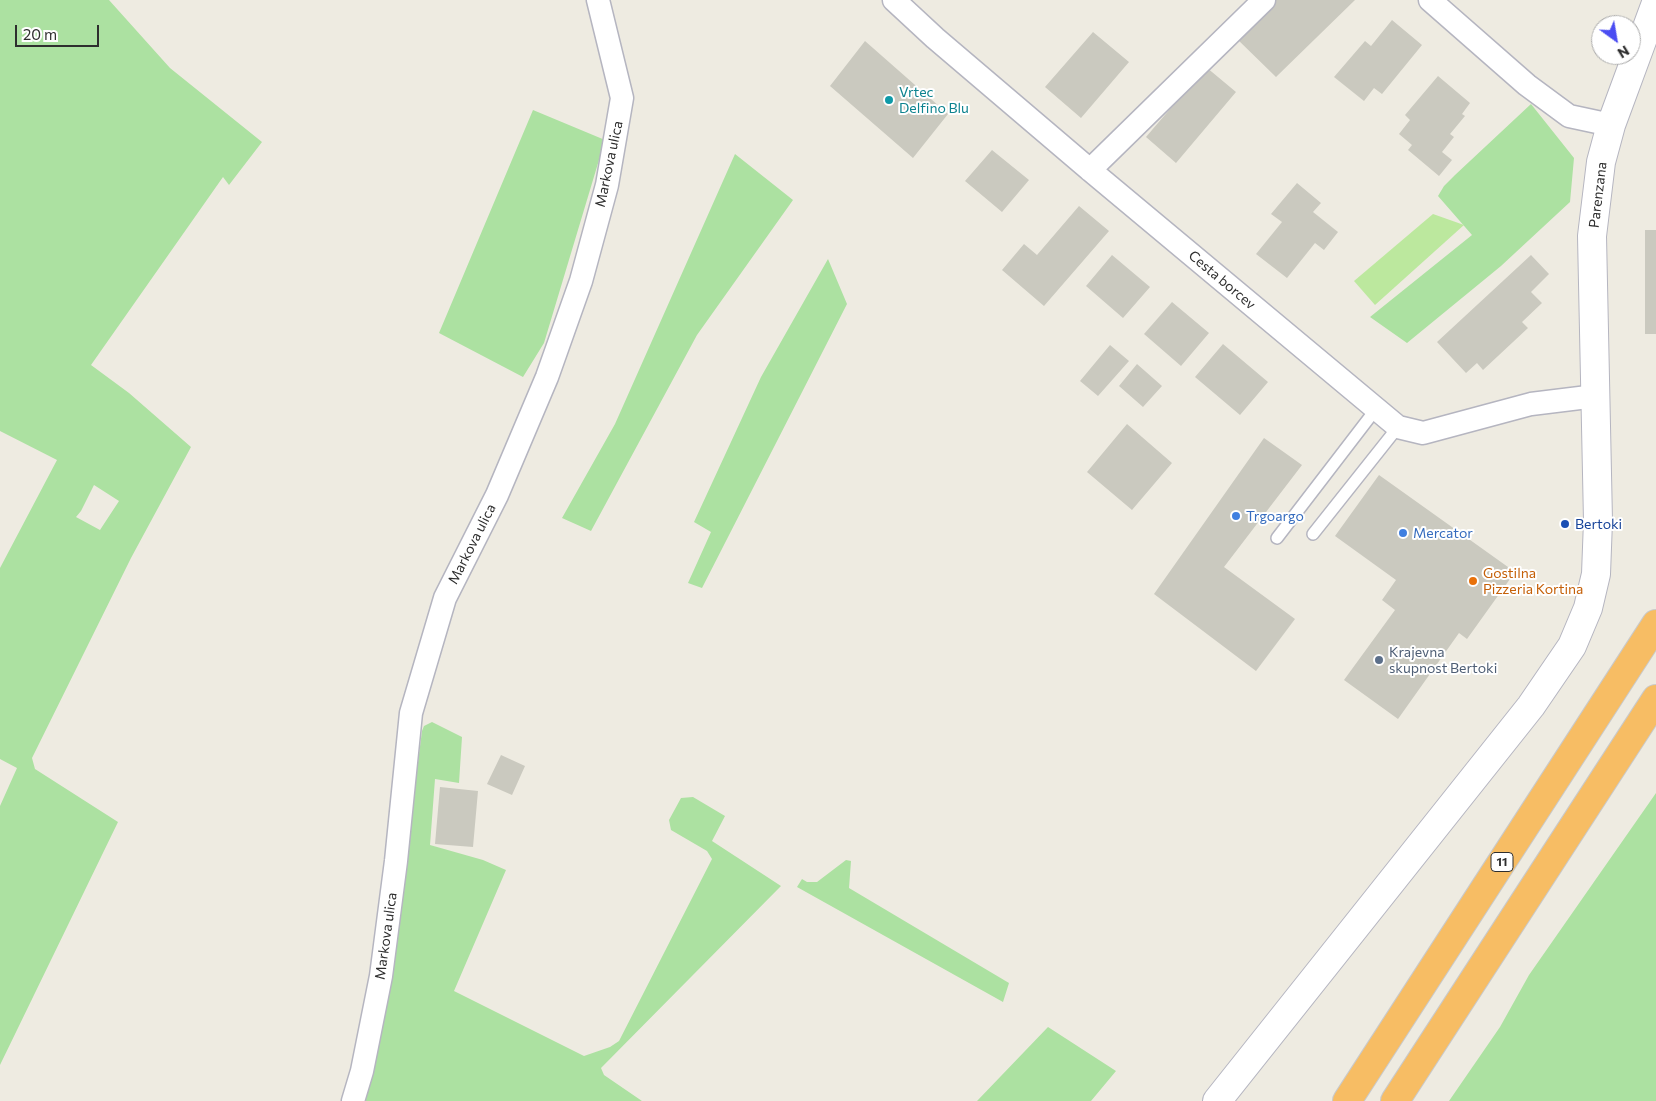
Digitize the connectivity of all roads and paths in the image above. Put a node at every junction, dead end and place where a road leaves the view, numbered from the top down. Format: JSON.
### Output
{"nodes":[{"id":1,"x":598,"y":0,"type":"edge"},
{"id":2,"x":894,"y":0,"type":"edge"},
{"id":3,"x":1264,"y":0,"type":"edge"},
{"id":4,"x":1430,"y":0,"type":"edge"},
{"id":5,"x":1656,"y":3,"type":"edge"},
{"id":6,"x":1611,"y":125,"type":"junction"},
{"id":7,"x":1090,"y":170,"type":"junction"},
{"id":8,"x":1596,"y":396,"type":"junction"},
{"id":9,"x":1376,"y":409,"type":"junction"},
{"id":10,"x":1398,"y":427,"type":"junction"},
{"id":11,"x":1313,"y":534,"type":"dead end"},
{"id":12,"x":1277,"y":538,"type":"dead end"},
{"id":13,"x":1656,"y":624,"type":"edge"},
{"id":14,"x":1655,"y":700,"type":"edge"},
{"id":15,"x":353,"y":1101,"type":"edge"},
{"id":16,"x":1216,"y":1101,"type":"edge"},
{"id":17,"x":1348,"y":1101,"type":"edge"},
{"id":18,"x":1395,"y":1101,"type":"edge"}],
"edges":[{"from":1,"to":15,"type":"street","name":"Markova ulica"},
{"from":2,"to":7,"type":"street","name":"Cesta borcev"},
{"from":3,"to":7,"type":"street"},
{"from":4,"to":6,"type":"street"},
{"from":5,"to":6,"type":"street","name":"Parenzana"},
{"from":6,"to":8,"type":"street","name":"Parenzana"},
{"from":7,"to":9,"type":"street","name":"Cesta borcev"},
{"from":8,"to":10,"type":"street","name":"Cesta borcev"},
{"from":8,"to":16,"type":"street","name":"Parenzana"},
{"from":9,"to":10,"type":"street","name":"Cesta borcev"},
{"from":9,"to":12,"type":"lane"},
{"from":10,"to":11,"type":"lane"},
{"from":13,"to":17,"type":"highway","number":"11"},
{"from":14,"to":18,"type":"highway"}]}
